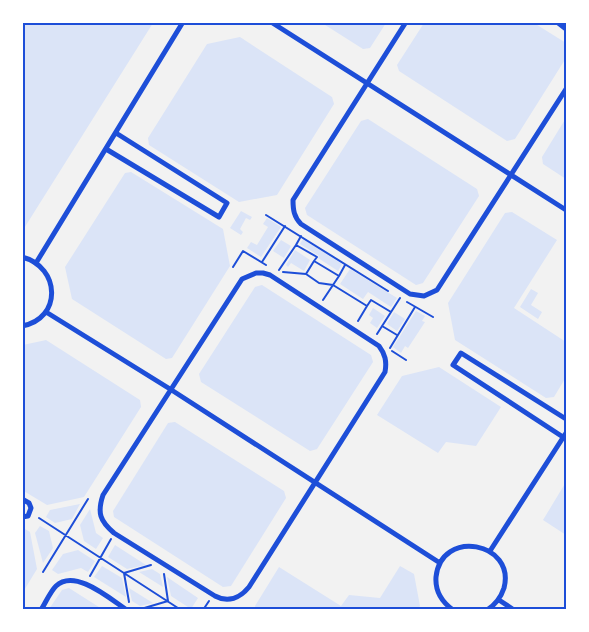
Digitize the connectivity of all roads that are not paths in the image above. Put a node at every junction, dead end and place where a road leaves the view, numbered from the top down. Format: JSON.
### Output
{"nodes":[{"id":1,"x":183,"y":22,"type":"edge"},
{"id":2,"x":271,"y":22,"type":"edge"},
{"id":3,"x":406,"y":22,"type":"edge"},
{"id":4,"x":557,"y":22,"type":"edge"},
{"id":5,"x":566,"y":29,"type":"edge"},
{"id":6,"x":366,"y":83,"type":"junction"},
{"id":7,"x":566,"y":89,"type":"edge"},
{"id":8,"x":116,"y":133,"type":"junction"},
{"id":9,"x":106,"y":149,"type":"junction"},
{"id":10,"x":511,"y":175,"type":"junction"},
{"id":11,"x":566,"y":210,"type":"edge"},
{"id":12,"x":22,"y":257,"type":"edge"},
{"id":13,"x":36,"y":263,"type":"junction"},
{"id":14,"x":46,"y":312,"type":"junction"},
{"id":15,"x":22,"y":326,"type":"edge"},
{"id":16,"x":170,"y":389,"type":"junction"},
{"id":17,"x":566,"y":420,"type":"edge"},
{"id":18,"x":566,"y":436,"type":"edge"},
{"id":19,"x":315,"y":483,"type":"junction"},
{"id":20,"x":22,"y":499,"type":"edge"},
{"id":21,"x":22,"y":518,"type":"edge"},
{"id":22,"x":490,"y":551,"type":"junction"},
{"id":23,"x":440,"y":563,"type":"junction"},
{"id":24,"x":499,"y":600,"type":"junction"},
{"id":25,"x":452,"y":609,"type":"edge"},
{"id":26,"x":41,"y":610,"type":"edge"},
{"id":27,"x":127,"y":610,"type":"edge"},
{"id":28,"x":487,"y":610,"type":"edge"},
{"id":29,"x":514,"y":610,"type":"edge"}],
"edges":[{"from":1,"to":8,"type":"street"},
{"from":2,"to":6,"type":"street"},
{"from":3,"to":6,"type":"street"},
{"from":4,"to":5,"type":"street"},
{"from":6,"to":10,"type":"street"},
{"from":6,"to":10,"type":"street"},
{"from":7,"to":10,"type":"street"},
{"from":8,"to":9,"type":"street"},
{"from":8,"to":9,"type":"street"},
{"from":9,"to":13,"type":"street"},
{"from":10,"to":11,"type":"street"},
{"from":12,"to":13,"type":"street"},
{"from":13,"to":14,"type":"street"},
{"from":14,"to":15,"type":"street"},
{"from":14,"to":16,"type":"street"},
{"from":16,"to":19,"type":"street"},
{"from":16,"to":19,"type":"street"},
{"from":16,"to":19,"type":"street"},
{"from":17,"to":18,"type":"street"},
{"from":18,"to":22,"type":"street"},
{"from":19,"to":23,"type":"street"},
{"from":20,"to":21,"type":"street"},
{"from":22,"to":23,"type":"street"},
{"from":22,"to":24,"type":"street"},
{"from":23,"to":25,"type":"street"},
{"from":24,"to":28,"type":"street"},
{"from":24,"to":29,"type":"street"},
{"from":26,"to":27,"type":"street"}]}
